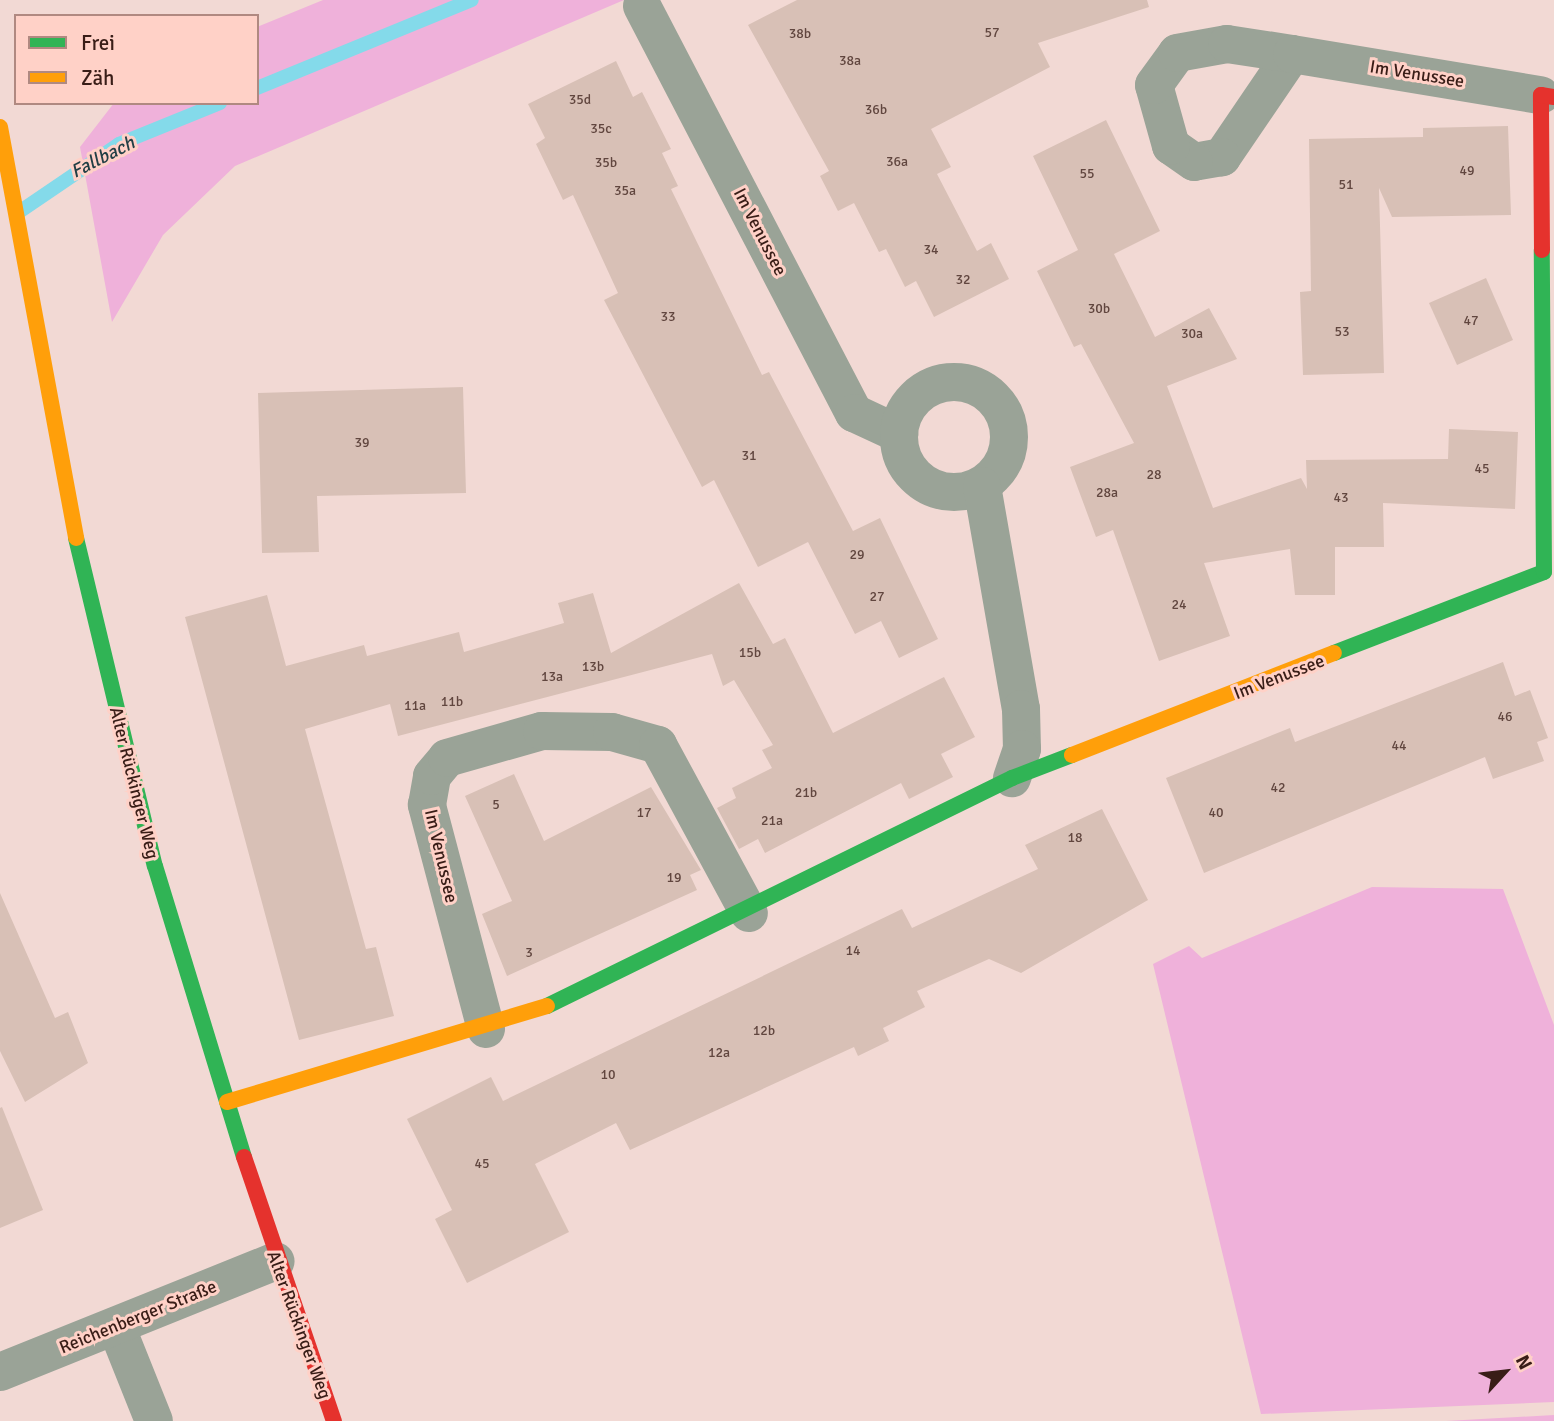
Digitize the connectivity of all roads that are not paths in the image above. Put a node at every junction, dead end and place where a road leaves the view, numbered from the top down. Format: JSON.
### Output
{"nodes":[{"id":1,"x":642,"y":6,"type":"dead end"},
{"id":2,"x":1292,"y":54,"type":"dead end"},
{"id":3,"x":1548,"y":96,"type":"edge"},
{"id":4,"x":0,"y":127,"type":"edge"},
{"id":5,"x":899,"y":434,"type":"junction"},
{"id":6,"x":982,"y":486,"type":"junction"},
{"id":7,"x":1549,"y":573,"type":"edge"},
{"id":8,"x":1012,"y":778,"type":"junction"},
{"id":9,"x":749,"y":913,"type":"junction"},
{"id":10,"x":486,"y":1029,"type":"junction"},
{"id":11,"x":227,"y":1102,"type":"junction"},
{"id":12,"x":276,"y":1261,"type":"junction"},
{"id":13,"x":116,"y":1326,"type":"junction"},
{"id":14,"x":0,"y":1372,"type":"edge"},
{"id":15,"x":154,"y":1421,"type":"edge"},
{"id":16,"x":334,"y":1421,"type":"edge"}],
"edges":[{"from":1,"to":5,"type":"street","name":"Im Venussee"},
{"from":2,"to":3,"type":"street","name":"Im Venussee"},
{"from":3,"to":7,"type":"street","name":"Im Venussee"},
{"from":4,"to":11,"type":"street","name":"Alter Rückinger Weg"},
{"from":5,"to":6,"type":"street"},
{"from":5,"to":6,"type":"street"},
{"from":6,"to":8,"type":"street"},
{"from":7,"to":8,"type":"street","name":"Im Venussee"},
{"from":8,"to":9,"type":"street","name":"Im Venussee"},
{"from":9,"to":10,"type":"street","name":"Im Venussee"},
{"from":9,"to":10,"type":"street","name":"Im Venussee"},
{"from":10,"to":11,"type":"street","name":"Im Venussee"},
{"from":11,"to":12,"type":"street","name":"Alter Rückinger Weg"},
{"from":12,"to":13,"type":"street","name":"Reichenberger Straße"},
{"from":12,"to":16,"type":"street","name":"Alter Rückinger Weg"},
{"from":13,"to":14,"type":"street","name":"Reichenberger Straße"},
{"from":13,"to":15,"type":"street"}]}
